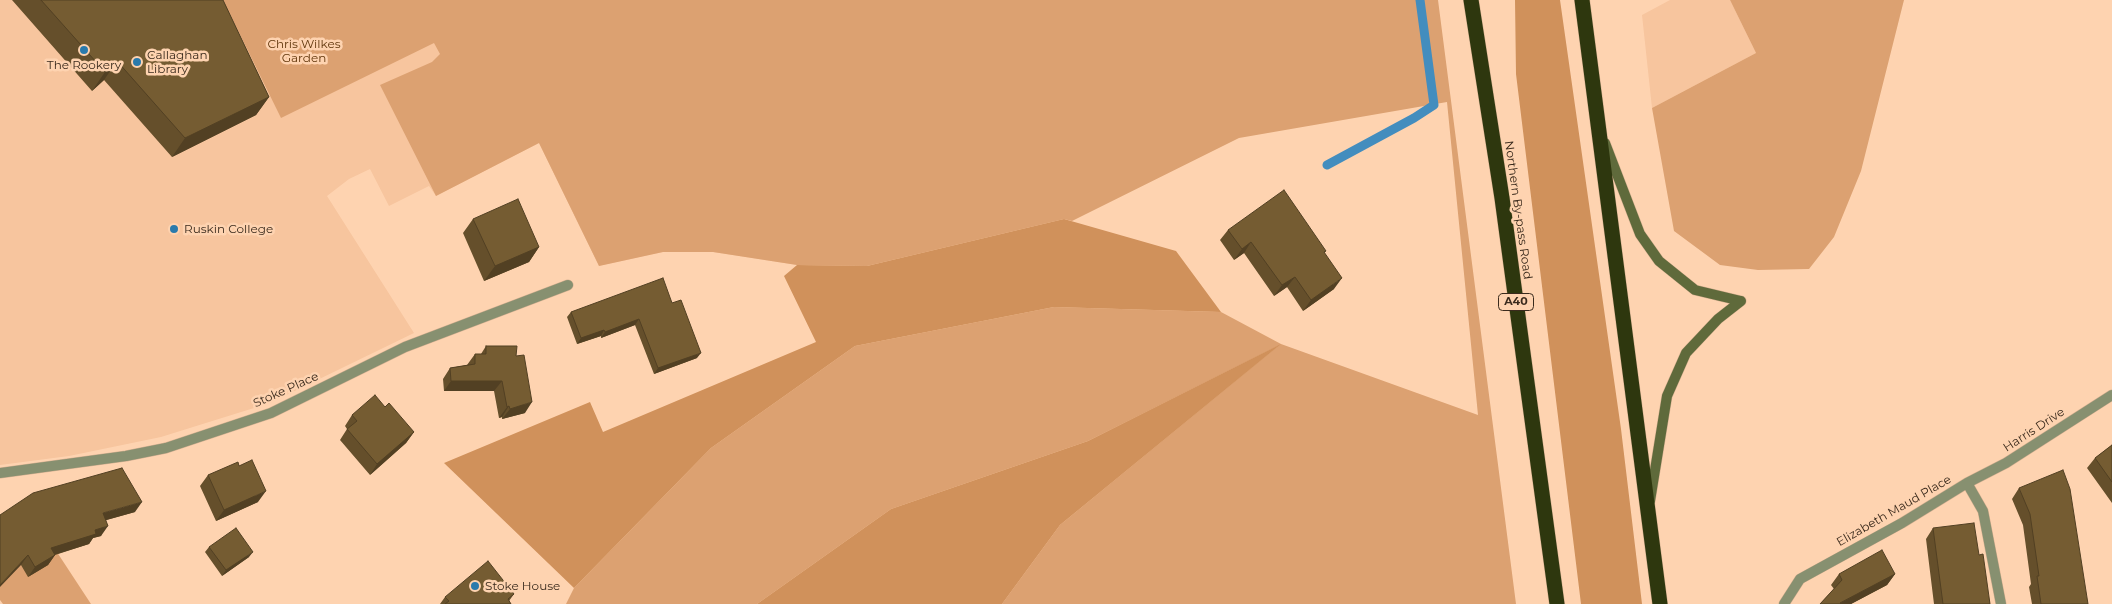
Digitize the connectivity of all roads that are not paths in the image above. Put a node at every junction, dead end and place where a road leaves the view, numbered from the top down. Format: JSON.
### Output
{"nodes":[{"id":1,"x":1471,"y":0,"type":"edge"},
{"id":2,"x":1582,"y":0,"type":"edge"},
{"id":3,"x":1599,"y":128,"type":"junction"},
{"id":4,"x":568,"y":285,"type":"dead end"},
{"id":5,"x":2112,"y":395,"type":"edge"},
{"id":6,"x":0,"y":474,"type":"edge"},
{"id":7,"x":1967,"y":483,"type":"junction"},
{"id":8,"x":1648,"y":517,"type":"junction"},
{"id":9,"x":1557,"y":604,"type":"edge"},
{"id":10,"x":1660,"y":604,"type":"edge"},
{"id":11,"x":1784,"y":604,"type":"edge"},
{"id":12,"x":2001,"y":604,"type":"edge"}],
"edges":[{"from":1,"to":9,"type":"highway","name":"Northern By-pass Road","number":"A40"},
{"from":2,"to":3,"type":"highway"},
{"from":3,"to":8,"type":"highway"},
{"from":3,"to":8,"type":"street"},
{"from":4,"to":6,"type":"street","name":"Stoke Place"},
{"from":5,"to":7,"type":"street","name":"Harris Drive"},
{"from":7,"to":11,"type":"street","name":"Elizabeth Maud Place"},
{"from":7,"to":12,"type":"street","name":"Elizabeth Maud Place"},
{"from":8,"to":10,"type":"highway"}]}
